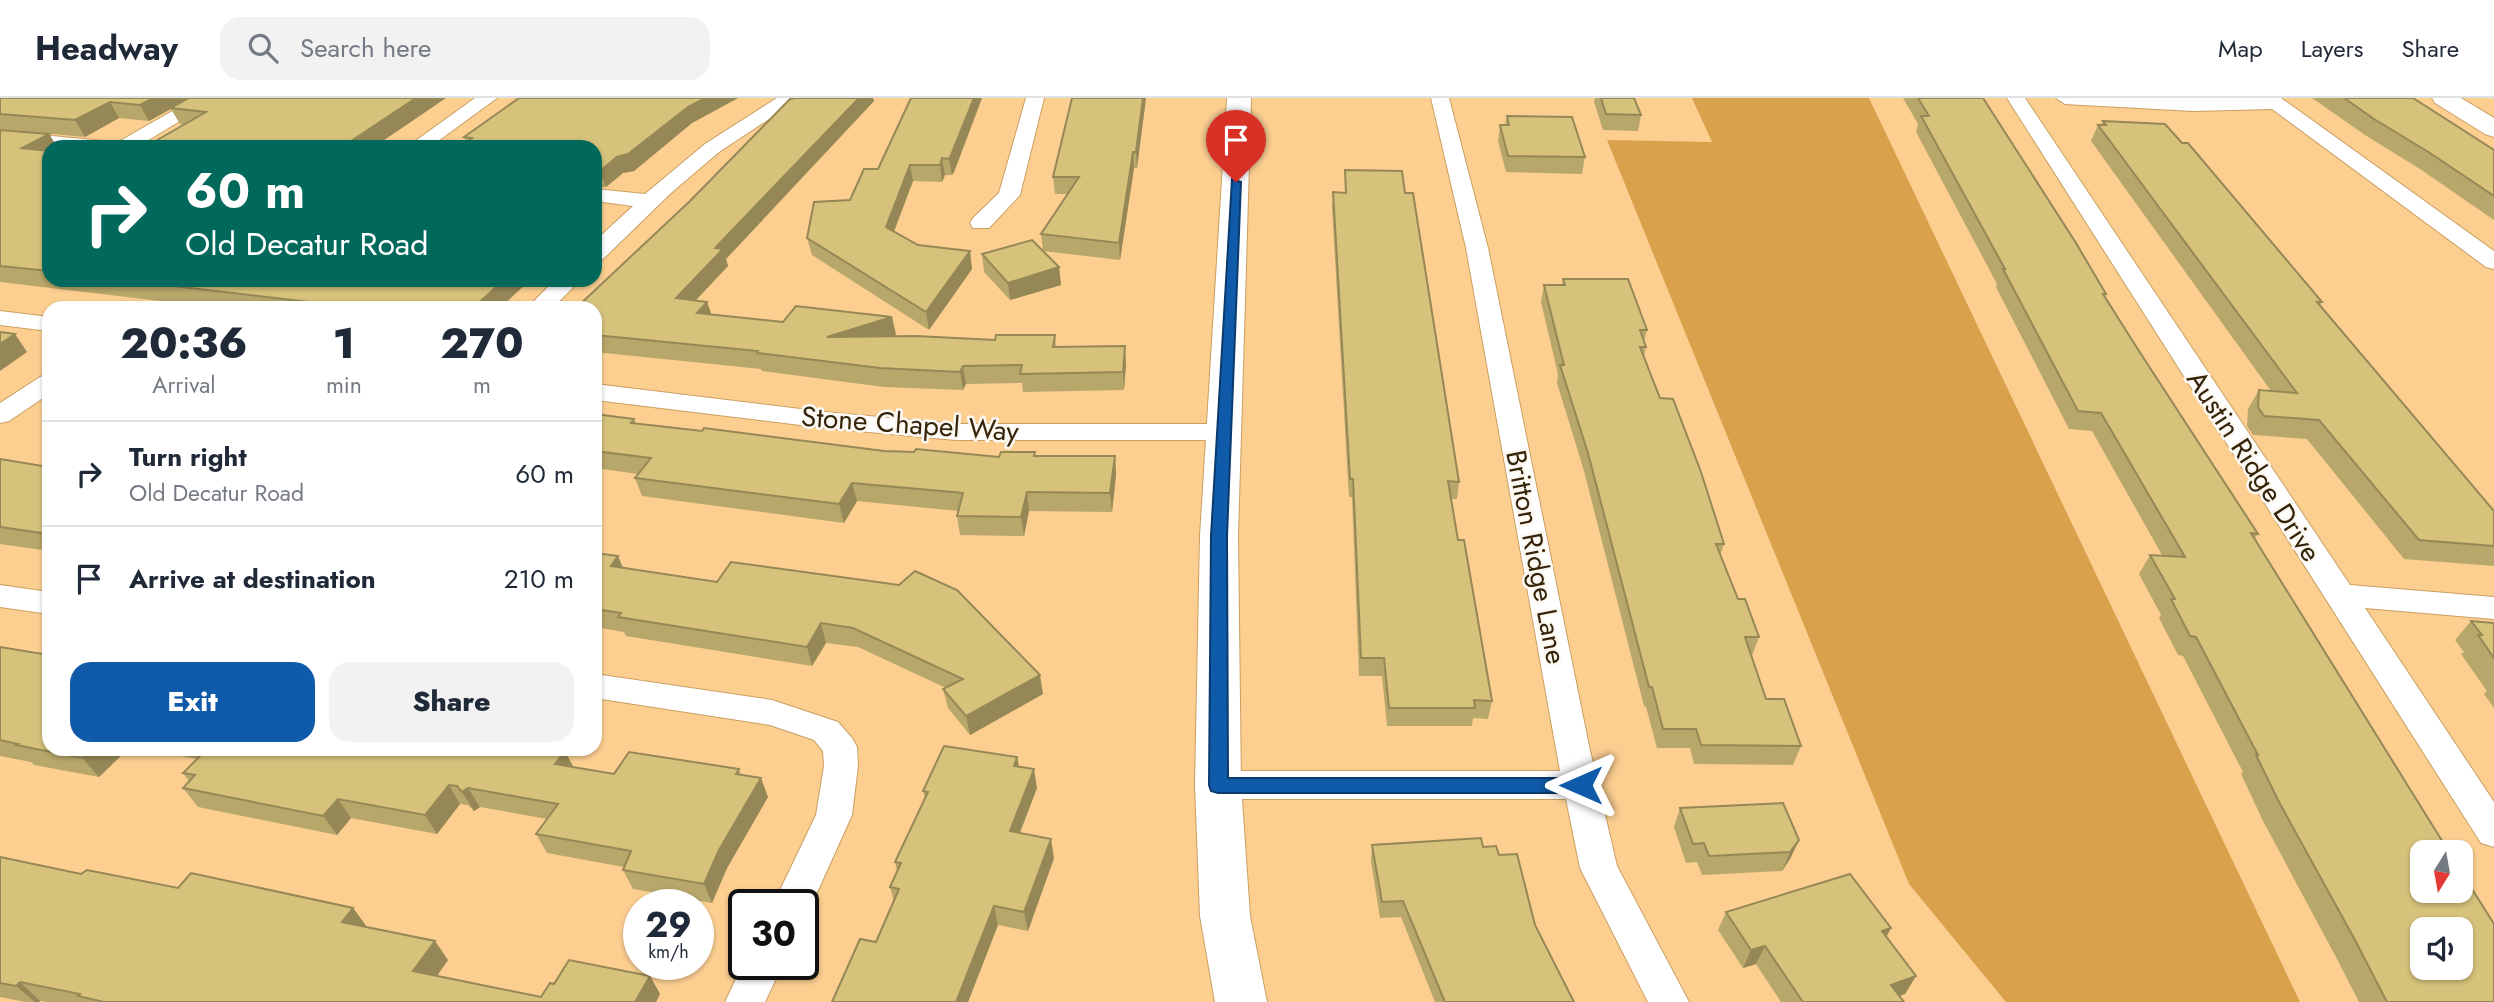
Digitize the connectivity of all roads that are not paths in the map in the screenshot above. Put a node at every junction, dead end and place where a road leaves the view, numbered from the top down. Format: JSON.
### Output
{"nodes":[{"id":1,"x":209,"y":98,"type":"edge"},
{"id":2,"x":488,"y":98,"type":"edge"},
{"id":3,"x":792,"y":98,"type":"edge"},
{"id":4,"x":1035,"y":98,"type":"edge"},
{"id":5,"x":1239,"y":98,"type":"edge"},
{"id":6,"x":1440,"y":98,"type":"edge"},
{"id":7,"x":2016,"y":98,"type":"edge"},
{"id":8,"x":2065,"y":98,"type":"edge"},
{"id":9,"x":2444,"y":98,"type":"edge"},
{"id":10,"x":2272,"y":101,"type":"edge"},
{"id":11,"x":2494,"y":129,"type":"edge"},
{"id":12,"x":0,"y":137,"type":"edge"},
{"id":13,"x":134,"y":140,"type":"edge"},
{"id":14,"x":427,"y":140,"type":"edge"},
{"id":15,"x":42,"y":141,"type":"edge"},
{"id":16,"x":602,"y":196,"type":"edge"},
{"id":17,"x":650,"y":201,"type":"junction"},
{"id":18,"x":981,"y":223,"type":"dead end"},
{"id":19,"x":602,"y":247,"type":"edge"},
{"id":20,"x":2494,"y":262,"type":"edge"},
{"id":21,"x":561,"y":287,"type":"edge"},
{"id":22,"x":546,"y":301,"type":"edge"},
{"id":23,"x":0,"y":317,"type":"edge"},
{"id":24,"x":42,"y":323,"type":"edge"},
{"id":25,"x":42,"y":387,"type":"edge"},
{"id":26,"x":602,"y":393,"type":"edge"},
{"id":27,"x":0,"y":415,"type":"edge"},
{"id":28,"x":1226,"y":432,"type":"junction"},
{"id":29,"x":2337,"y":595,"type":"junction"},
{"id":30,"x":0,"y":596,"type":"edge"},
{"id":31,"x":42,"y":602,"type":"edge"},
{"id":32,"x":2494,"y":608,"type":"edge"},
{"id":33,"x":602,"y":687,"type":"edge"},
{"id":34,"x":1218,"y":785,"type":"junction"},
{"id":35,"x":1581,"y":785,"type":"junction"},
{"id":36,"x":2494,"y":832,"type":"edge"},
{"id":37,"x":799,"y":889,"type":"edge"},
{"id":38,"x":755,"y":980,"type":"edge"},
{"id":39,"x":745,"y":1002,"type":"edge"},
{"id":40,"x":1241,"y":1002,"type":"edge"},
{"id":41,"x":1669,"y":1002,"type":"edge"}],
"edges":[{"from":1,"to":13,"type":"street"},
{"from":2,"to":14,"type":"street"},
{"from":3,"to":17,"type":"street"},
{"from":4,"to":18,"type":"street"},
{"from":5,"to":28,"type":"street"},
{"from":6,"to":35,"type":"street","name":"Britton Ridge Lane"},
{"from":7,"to":29,"type":"street","name":"Austin Ridge Drive"},
{"from":8,"to":10,"type":"street"},
{"from":9,"to":11,"type":"street"},
{"from":10,"to":20,"type":"street"},
{"from":12,"to":15,"type":"street"},
{"from":16,"to":17,"type":"street"},
{"from":17,"to":19,"type":"street"},
{"from":21,"to":22,"type":"street"},
{"from":23,"to":24,"type":"street"},
{"from":25,"to":27,"type":"street"},
{"from":26,"to":28,"type":"street","name":"Stone Chapel Way"},
{"from":28,"to":34,"type":"street"},
{"from":29,"to":32,"type":"street"},
{"from":29,"to":36,"type":"street","name":"Austin Ridge Drive"},
{"from":30,"to":31,"type":"street"},
{"from":33,"to":37,"type":"street"},
{"from":34,"to":35,"type":"street"},
{"from":34,"to":40,"type":"street"},
{"from":35,"to":41,"type":"street","name":"Britton Ridge Lane"},
{"from":38,"to":39,"type":"street"}]}
